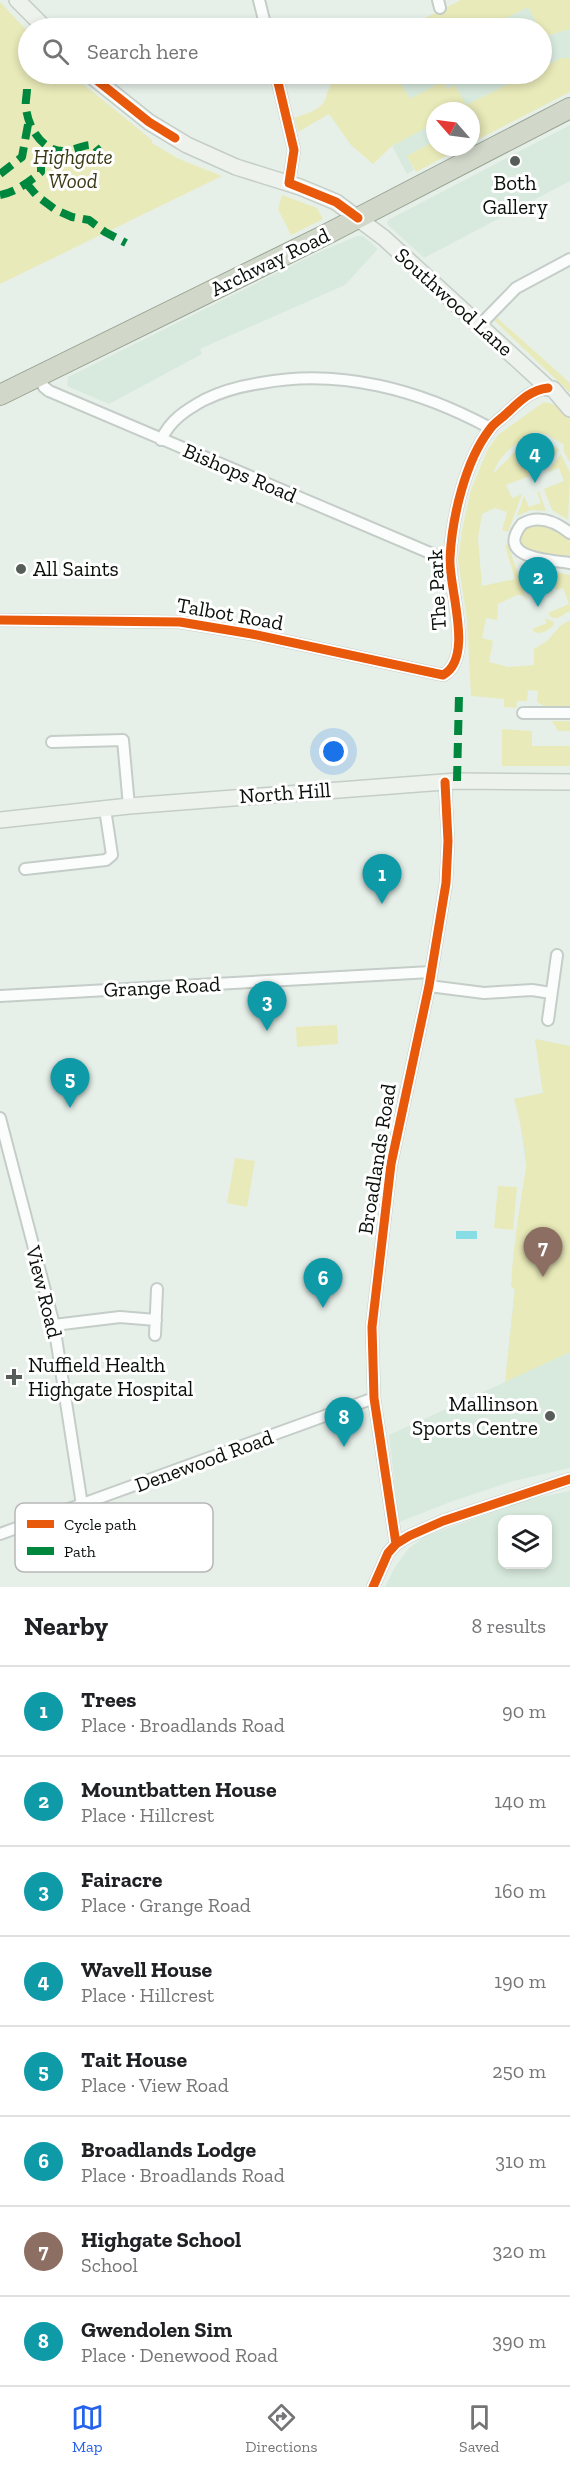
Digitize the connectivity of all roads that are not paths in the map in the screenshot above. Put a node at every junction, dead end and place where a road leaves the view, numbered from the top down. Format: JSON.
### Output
{"nodes":[{"id":1,"x":17,"y":0,"type":"edge"},
{"id":2,"x":259,"y":0,"type":"edge"},
{"id":3,"x":35,"y":18,"type":"edge"},
{"id":4,"x":264,"y":18,"type":"edge"},
{"id":5,"x":102,"y":84,"type":"edge"},
{"id":6,"x":278,"y":84,"type":"edge"},
{"id":7,"x":570,"y":108,"type":"edge"},
{"id":8,"x":289,"y":183,"type":"junction"},
{"id":9,"x":358,"y":218,"type":"junction"},
{"id":10,"x":570,"y":260,"type":"edge"},
{"id":11,"x":480,"y":325,"type":"junction"},
{"id":12,"x":38,"y":375,"type":"junction"},
{"id":13,"x":548,"y":388,"type":"junction"},
{"id":14,"x":0,"y":395,"type":"edge"},
{"id":15,"x":565,"y":404,"type":"edge"},
{"id":16,"x":490,"y":428,"type":"junction"},
{"id":17,"x":161,"y":440,"type":"junction"},
{"id":18,"x":570,"y":533,"type":"edge"},
{"id":19,"x":449,"y":561,"type":"junction"},
{"id":20,"x":570,"y":563,"type":"edge"},
{"id":21,"x":0,"y":620,"type":"edge"},
{"id":22,"x":450,"y":671,"type":"joint"},
{"id":23,"x":523,"y":713,"type":"dead end"},
{"id":24,"x":570,"y":713,"type":"edge"},
{"id":25,"x":52,"y":742,"type":"dead end"},
{"id":26,"x":444,"y":782,"type":"junction"},
{"id":27,"x":570,"y":782,"type":"edge"},
{"id":28,"x":129,"y":806,"type":"junction"},
{"id":29,"x":105,"y":809,"type":"junction"},
{"id":30,"x":0,"y":820,"type":"edge"},
{"id":31,"x":25,"y":869,"type":"dead end"},
{"id":32,"x":557,"y":955,"type":"dead end"},
{"id":33,"x":431,"y":972,"type":"junction"},
{"id":34,"x":429,"y":986,"type":"junction"},
{"id":35,"x":551,"y":993,"type":"junction"},
{"id":36,"x":0,"y":996,"type":"edge"},
{"id":37,"x":548,"y":1020,"type":"dead end"},
{"id":38,"x":0,"y":1118,"type":"edge"},
{"id":39,"x":157,"y":1288,"type":"dead end"},
{"id":40,"x":156,"y":1320,"type":"junction"},
{"id":41,"x":54,"y":1325,"type":"junction"},
{"id":42,"x":155,"y":1335,"type":"dead end"},
{"id":43,"x":374,"y":1398,"type":"junction"},
{"id":44,"x":570,"y":1479,"type":"edge"},
{"id":45,"x":82,"y":1503,"type":"edge"},
{"id":46,"x":87,"y":1503,"type":"edge"},
{"id":47,"x":15,"y":1529,"type":"edge"},
{"id":48,"x":0,"y":1534,"type":"edge"},
{"id":49,"x":396,"y":1544,"type":"junction"},
{"id":50,"x":373,"y":1587,"type":"edge"}],
"edges":[{"from":1,"to":3,"type":"main road"},
{"from":2,"to":4,"type":"street"},
{"from":5,"to":8,"type":"main road","name":"Southwood Lane"},
{"from":6,"to":8,"type":"street"},
{"from":7,"to":9,"type":"highway","name":"Archway Road"},
{"from":8,"to":9,"type":"main road","name":"Southwood Lane"},
{"from":9,"to":11,"type":"main road","name":"Southwood Lane"},
{"from":9,"to":12,"type":"highway","name":"Archway Road"},
{"from":10,"to":11,"type":"street"},
{"from":11,"to":13,"type":"main road","name":"Southwood Lane"},
{"from":12,"to":14,"type":"highway","name":"Archway Road"},
{"from":12,"to":17,"type":"street","name":"Bishops Road"},
{"from":13,"to":15,"type":"main road","name":"Southwood Lane"},
{"from":13,"to":16,"type":"street","name":"The Park"},
{"from":16,"to":17,"type":"street"},
{"from":16,"to":19,"type":"street","name":"The Park"},
{"from":17,"to":19,"type":"street","name":"Bishops Road"},
{"from":18,"to":20,"type":"street"},
{"from":19,"to":22,"type":"street","name":"The Park"},
{"from":21,"to":22,"type":"street","name":"Talbot Road"},
{"from":23,"to":24,"type":"street"},
{"from":25,"to":28,"type":"street"},
{"from":26,"to":27,"type":"main road","name":"North Hill"},
{"from":26,"to":28,"type":"main road","name":"North Hill"},
{"from":26,"to":33,"type":"street","name":"Broadlands Road"},
{"from":28,"to":29,"type":"main road","name":"North Hill"},
{"from":29,"to":30,"type":"main road","name":"North Hill"},
{"from":29,"to":31,"type":"street"},
{"from":32,"to":35,"type":"street"},
{"from":33,"to":34,"type":"street","name":"Broadlands Road"},
{"from":33,"to":36,"type":"street","name":"Grange Road"},
{"from":34,"to":35,"type":"street"},
{"from":34,"to":43,"type":"street","name":"Broadlands Road"},
{"from":35,"to":37,"type":"street"},
{"from":38,"to":41,"type":"street","name":"View Road"},
{"from":39,"to":40,"type":"street"},
{"from":40,"to":41,"type":"street"},
{"from":40,"to":42,"type":"street"},
{"from":41,"to":45,"type":"street","name":"View Road"},
{"from":43,"to":46,"type":"street","name":"Denewood Road"},
{"from":43,"to":49,"type":"street","name":"Broadlands Road"},
{"from":44,"to":49,"type":"street"},
{"from":47,"to":48,"type":"street","name":"Denewood Road"},
{"from":49,"to":50,"type":"street"}]}
